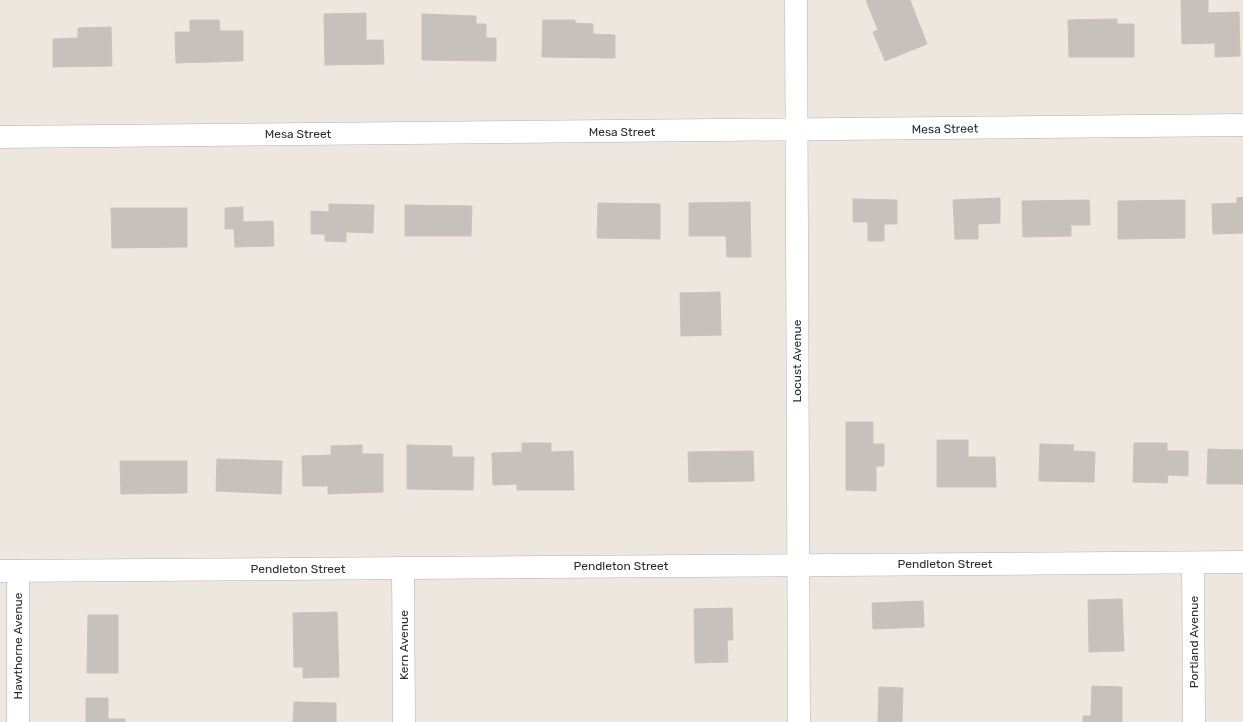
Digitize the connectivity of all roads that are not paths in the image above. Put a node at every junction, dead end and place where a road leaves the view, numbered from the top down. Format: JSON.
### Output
{"nodes":[{"id":1,"x":796,"y":0,"type":"edge"},
{"id":2,"x":1243,"y":125,"type":"edge"},
{"id":3,"x":795,"y":130,"type":"junction"},
{"id":4,"x":0,"y":137,"type":"edge"},
{"id":5,"x":1243,"y":562,"type":"edge"},
{"id":6,"x":1193,"y":563,"type":"junction"},
{"id":7,"x":799,"y":565,"type":"junction"},
{"id":8,"x":403,"y":568,"type":"junction"},
{"id":9,"x":9,"y":571,"type":"edge"},
{"id":10,"x":18,"y":722,"type":"edge"},
{"id":11,"x":404,"y":722,"type":"edge"},
{"id":12,"x":800,"y":722,"type":"edge"},
{"id":13,"x":1194,"y":722,"type":"edge"}],
"edges":[{"from":1,"to":3,"type":"street","name":"Locust Avenue"},
{"from":2,"to":3,"type":"street","name":"Mesa Street"},
{"from":3,"to":4,"type":"street","name":"Mesa Street"},
{"from":3,"to":7,"type":"street","name":"Locust Avenue"},
{"from":5,"to":6,"type":"street","name":"Pendleton Street"},
{"from":6,"to":7,"type":"street","name":"Pendleton Street"},
{"from":6,"to":13,"type":"street","name":"Portland Avenue"},
{"from":7,"to":8,"type":"street","name":"Pendleton Street"},
{"from":7,"to":12,"type":"street","name":"Locust Avenue"},
{"from":8,"to":9,"type":"street","name":"Pendleton Street"},
{"from":8,"to":11,"type":"street","name":"Kern Avenue"},
{"from":9,"to":10,"type":"street","name":"Hawthorne Avenue"}]}
